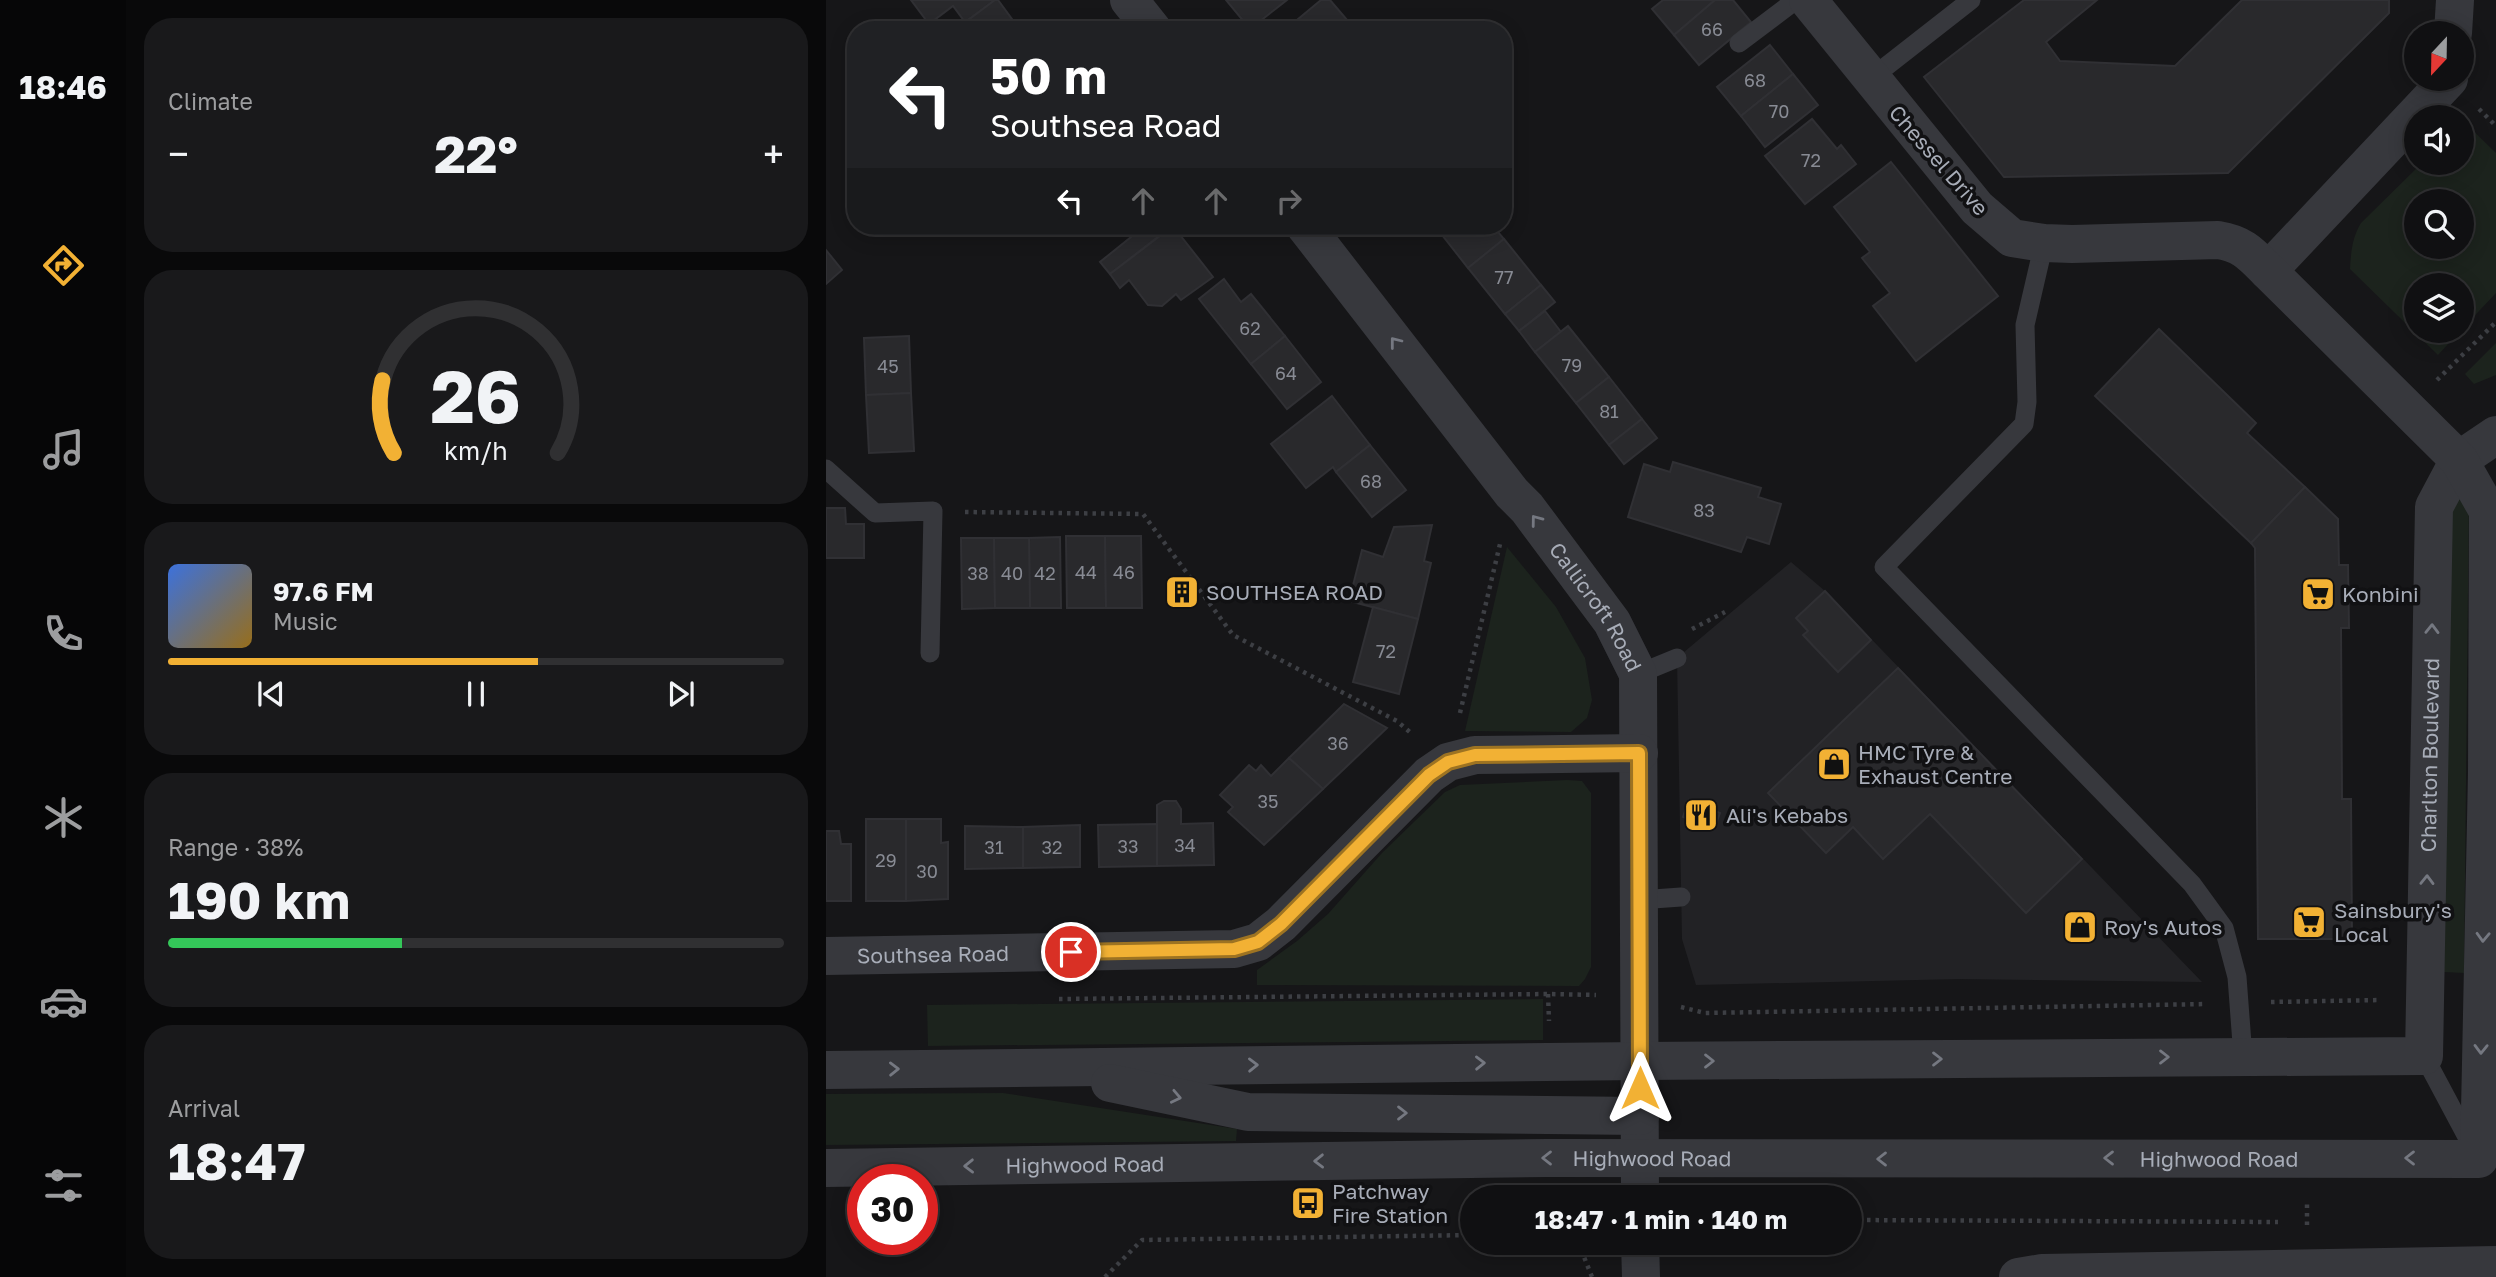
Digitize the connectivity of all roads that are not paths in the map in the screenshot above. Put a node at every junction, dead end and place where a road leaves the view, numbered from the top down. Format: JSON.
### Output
{"nodes":[{"id":1,"x":1129,"y":0,"type":"edge"},
{"id":2,"x":1796,"y":0,"type":"edge"},
{"id":3,"x":1808,"y":0,"type":"edge"},
{"id":4,"x":1971,"y":0,"type":"edge"},
{"id":5,"x":2455,"y":0,"type":"edge"},
{"id":6,"x":1146,"y":21,"type":"edge"},
{"id":7,"x":2454,"y":21,"type":"edge"},
{"id":8,"x":1739,"y":43,"type":"dead end"},
{"id":9,"x":1870,"y":79,"type":"junction"},
{"id":10,"x":2438,"y":91,"type":"edge"},
{"id":11,"x":1312,"y":235,"type":"edge"},
{"id":12,"x":2044,"y":243,"type":"junction"},
{"id":13,"x":2269,"y":271,"type":"junction"},
{"id":14,"x":2496,"y":435,"type":"edge"},
{"id":15,"x":2459,"y":460,"type":"junction"},
{"id":16,"x":826,"y":470,"type":"edge"},
{"id":17,"x":930,"y":653,"type":"dead end"},
{"id":18,"x":1677,"y":658,"type":"dead end"},
{"id":19,"x":1638,"y":674,"type":"junction"},
{"id":20,"x":1639,"y":753,"type":"junction"},
{"id":21,"x":1681,"y":897,"type":"dead end"},
{"id":22,"x":1639,"y":900,"type":"junction"},
{"id":23,"x":826,"y":956,"type":"edge"},
{"id":24,"x":2424,"y":1056,"type":"junction"},
{"id":25,"x":2243,"y":1057,"type":"junction"},
{"id":26,"x":1641,"y":1061,"type":"junction"},
{"id":27,"x":1037,"y":1068,"type":"junction"},
{"id":28,"x":826,"y":1070,"type":"edge"},
{"id":29,"x":1640,"y":1116,"type":"junction"},
{"id":30,"x":2487,"y":1158,"type":"edge"},
{"id":31,"x":826,"y":1168,"type":"edge"},
{"id":32,"x":1639,"y":1178,"type":"edge"},
{"id":33,"x":1640,"y":1255,"type":"edge"},
{"id":34,"x":2496,"y":1265,"type":"edge"},
{"id":35,"x":1641,"y":1277,"type":"edge"},
{"id":36,"x":2018,"y":1277,"type":"edge"}],
"edges":[{"from":1,"to":6,"type":"street"},
{"from":2,"to":8,"type":"lane"},
{"from":3,"to":9,"type":"street","name":"Chessel Drive"},
{"from":4,"to":9,"type":"lane"},
{"from":5,"to":7,"type":"street"},
{"from":9,"to":12,"type":"street","name":"Chessel Drive"},
{"from":10,"to":13,"type":"street"},
{"from":19,"to":11,"type":"street","name":"Callicroft Road","one_way":true},
{"from":12,"to":13,"type":"street","name":"Chessel Drive"},
{"from":12,"to":25,"type":"lane"},
{"from":13,"to":15,"type":"street"},
{"from":14,"to":15,"type":"street"},
{"from":24,"to":15,"type":"street","name":"Charlton Boulevard","one_way":true},
{"from":15,"to":30,"type":"street","one_way":true},
{"from":16,"to":17,"type":"lane"},
{"from":18,"to":19,"type":"lane"},
{"from":19,"to":20,"type":"street","name":"Callicroft Road"},
{"from":20,"to":22,"type":"street","name":"Callicroft Road"},
{"from":20,"to":23,"type":"street","name":"Southsea Road"},
{"from":21,"to":22,"type":"lane"},
{"from":22,"to":26,"type":"street","name":"Callicroft Road"},
{"from":24,"to":25,"type":"street","name":"Highwood Road"},
{"from":24,"to":30,"type":"lane"},
{"from":26,"to":25,"type":"street","name":"Highwood Road","one_way":true},
{"from":27,"to":26,"type":"street","name":"Highwood Road","one_way":true},
{"from":26,"to":29,"type":"street","name":"Callicroft Road"},
{"from":28,"to":27,"type":"street","name":"Highwood Road","one_way":true},
{"from":27,"to":29,"type":"street","name":"Highwood Road","one_way":true},
{"from":29,"to":32,"type":"street","name":"Callicroft Road"},
{"from":30,"to":32,"type":"street","name":"Highwood Road","one_way":true},
{"from":32,"to":31,"type":"street","name":"Highwood Road","one_way":true},
{"from":33,"to":35,"type":"street"},
{"from":34,"to":36,"type":"street"}]}
